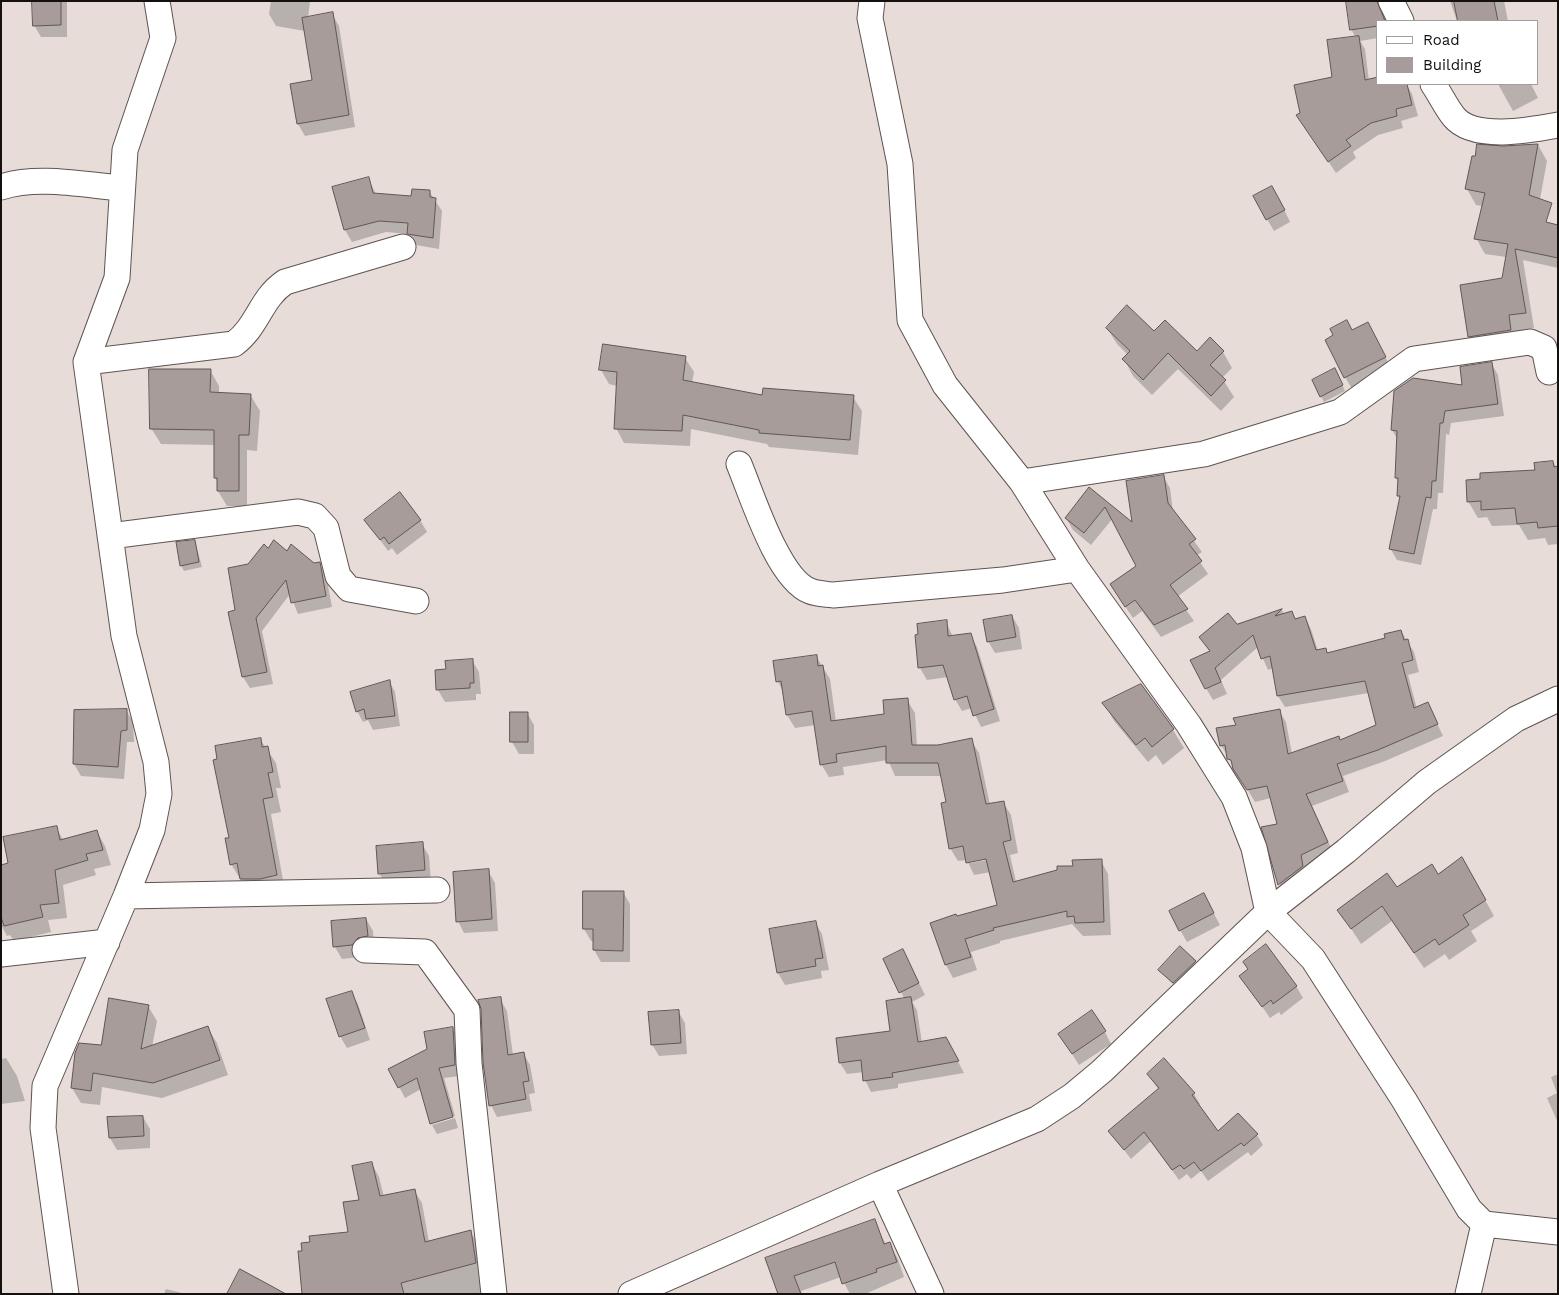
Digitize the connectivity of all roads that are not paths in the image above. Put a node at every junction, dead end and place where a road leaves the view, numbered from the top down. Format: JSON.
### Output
{"nodes":[{"id":1,"x":157,"y":1,"type":"edge"},
{"id":2,"x":872,"y":1,"type":"edge"},
{"id":3,"x":1391,"y":1,"type":"edge"},
{"id":4,"x":1400,"y":20,"type":"edge"},
{"id":5,"x":1434,"y":85,"type":"edge"},
{"id":6,"x":1558,"y":125,"type":"edge"},
{"id":7,"x":1,"y":187,"type":"edge"},
{"id":8,"x":122,"y":188,"type":"junction"},
{"id":9,"x":403,"y":247,"type":"dead end"},
{"id":10,"x":86,"y":362,"type":"junction"},
{"id":11,"x":1549,"y":372,"type":"dead end"},
{"id":12,"x":740,"y":464,"type":"dead end"},
{"id":13,"x":1022,"y":482,"type":"junction"},
{"id":14,"x":110,"y":536,"type":"junction"},
{"id":15,"x":1077,"y":569,"type":"junction"},
{"id":16,"x":416,"y":601,"type":"dead end"},
{"id":17,"x":1558,"y":700,"type":"edge"},
{"id":18,"x":437,"y":890,"type":"dead end"},
{"id":19,"x":126,"y":896,"type":"junction"},
{"id":20,"x":1268,"y":912,"type":"junction"},
{"id":21,"x":107,"y":942,"type":"junction"},
{"id":22,"x":365,"y":950,"type":"dead end"},
{"id":23,"x":1,"y":954,"type":"edge"},
{"id":24,"x":880,"y":1184,"type":"junction"},
{"id":25,"x":1484,"y":1224,"type":"junction"},
{"id":26,"x":1558,"y":1232,"type":"edge"},
{"id":27,"x":66,"y":1294,"type":"edge"},
{"id":28,"x":494,"y":1294,"type":"edge"},
{"id":29,"x":631,"y":1294,"type":"edge"},
{"id":30,"x":931,"y":1294,"type":"edge"},
{"id":31,"x":1468,"y":1294,"type":"edge"}],
"edges":[{"from":1,"to":8,"type":"street"},
{"from":2,"to":13,"type":"street"},
{"from":3,"to":4,"type":"street"},
{"from":5,"to":6,"type":"street"},
{"from":7,"to":8,"type":"street"},
{"from":8,"to":10,"type":"street"},
{"from":9,"to":10,"type":"street"},
{"from":10,"to":14,"type":"street"},
{"from":11,"to":13,"type":"street"},
{"from":12,"to":15,"type":"street"},
{"from":13,"to":15,"type":"street"},
{"from":14,"to":16,"type":"street"},
{"from":14,"to":19,"type":"street"},
{"from":15,"to":20,"type":"street"},
{"from":17,"to":20,"type":"street"},
{"from":18,"to":19,"type":"street"},
{"from":19,"to":21,"type":"street"},
{"from":20,"to":24,"type":"street"},
{"from":20,"to":25,"type":"street"},
{"from":21,"to":23,"type":"street"},
{"from":21,"to":27,"type":"street"},
{"from":22,"to":28,"type":"street"},
{"from":24,"to":29,"type":"street"},
{"from":24,"to":30,"type":"street"},
{"from":25,"to":26,"type":"street"},
{"from":25,"to":31,"type":"street"}]}
